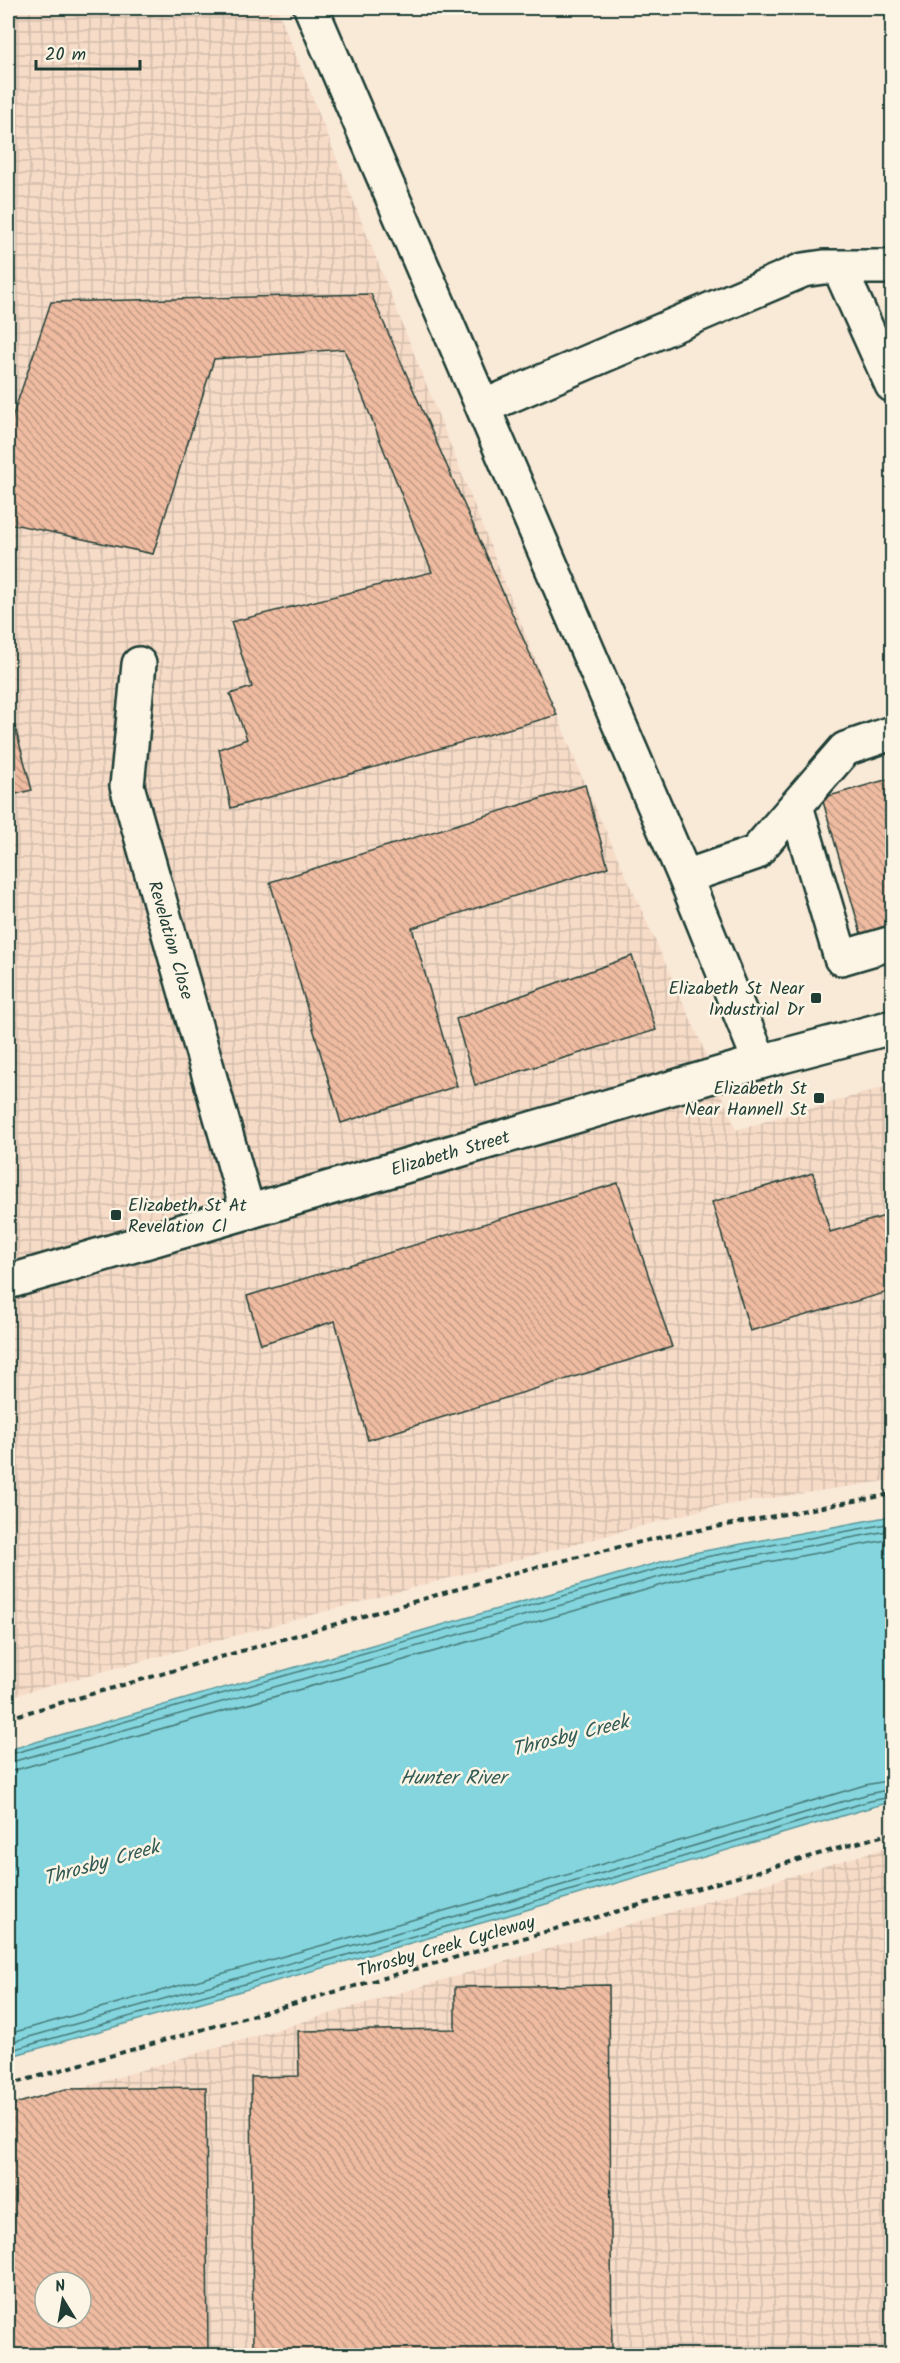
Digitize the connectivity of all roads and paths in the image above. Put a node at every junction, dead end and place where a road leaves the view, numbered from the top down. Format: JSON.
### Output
{"nodes":[{"id":1,"x":311,"y":8,"type":"edge"},
{"id":2,"x":839,"y":267,"type":"junction"},
{"id":3,"x":892,"y":267,"type":"edge"},
{"id":4,"x":892,"y":385,"type":"edge"},
{"id":5,"x":483,"y":407,"type":"junction"},
{"id":6,"x":139,"y":664,"type":"dead end"},
{"id":7,"x":892,"y":734,"type":"edge"},
{"id":8,"x":796,"y":806,"type":"junction"},
{"id":9,"x":686,"y":877,"type":"junction"},
{"id":10,"x":892,"y":943,"type":"edge"},
{"id":11,"x":892,"y":1027,"type":"edge"},
{"id":12,"x":760,"y":1062,"type":"junction"},
{"id":13,"x":248,"y":1212,"type":"junction"},
{"id":14,"x":8,"y":1282,"type":"edge"},
{"id":15,"x":892,"y":1494,"type":"edge"},
{"id":16,"x":8,"y":1718,"type":"edge"},
{"id":17,"x":892,"y":1833,"type":"edge"},
{"id":18,"x":8,"y":2085,"type":"edge"}],
"edges":[{"from":1,"to":5,"type":"main road"},
{"from":2,"to":3,"type":"main road"},
{"from":2,"to":4,"type":"main road"},
{"from":2,"to":5,"type":"main road"},
{"from":5,"to":9,"type":"main road"},
{"from":6,"to":13,"type":"main road","name":"Revelation Close"},
{"from":7,"to":8,"type":"main road"},
{"from":8,"to":9,"type":"main road"},
{"from":8,"to":10,"type":"main road"},
{"from":9,"to":12,"type":"main road"},
{"from":11,"to":12,"type":"main road","name":"Elizabeth Street"},
{"from":12,"to":13,"type":"main road","name":"Elizabeth Street"},
{"from":13,"to":14,"type":"main road","name":"Elizabeth Street"},
{"from":15,"to":16,"type":"path"},
{"from":17,"to":18,"type":"path","name":"Throsby Creek Cycleway"}]}
